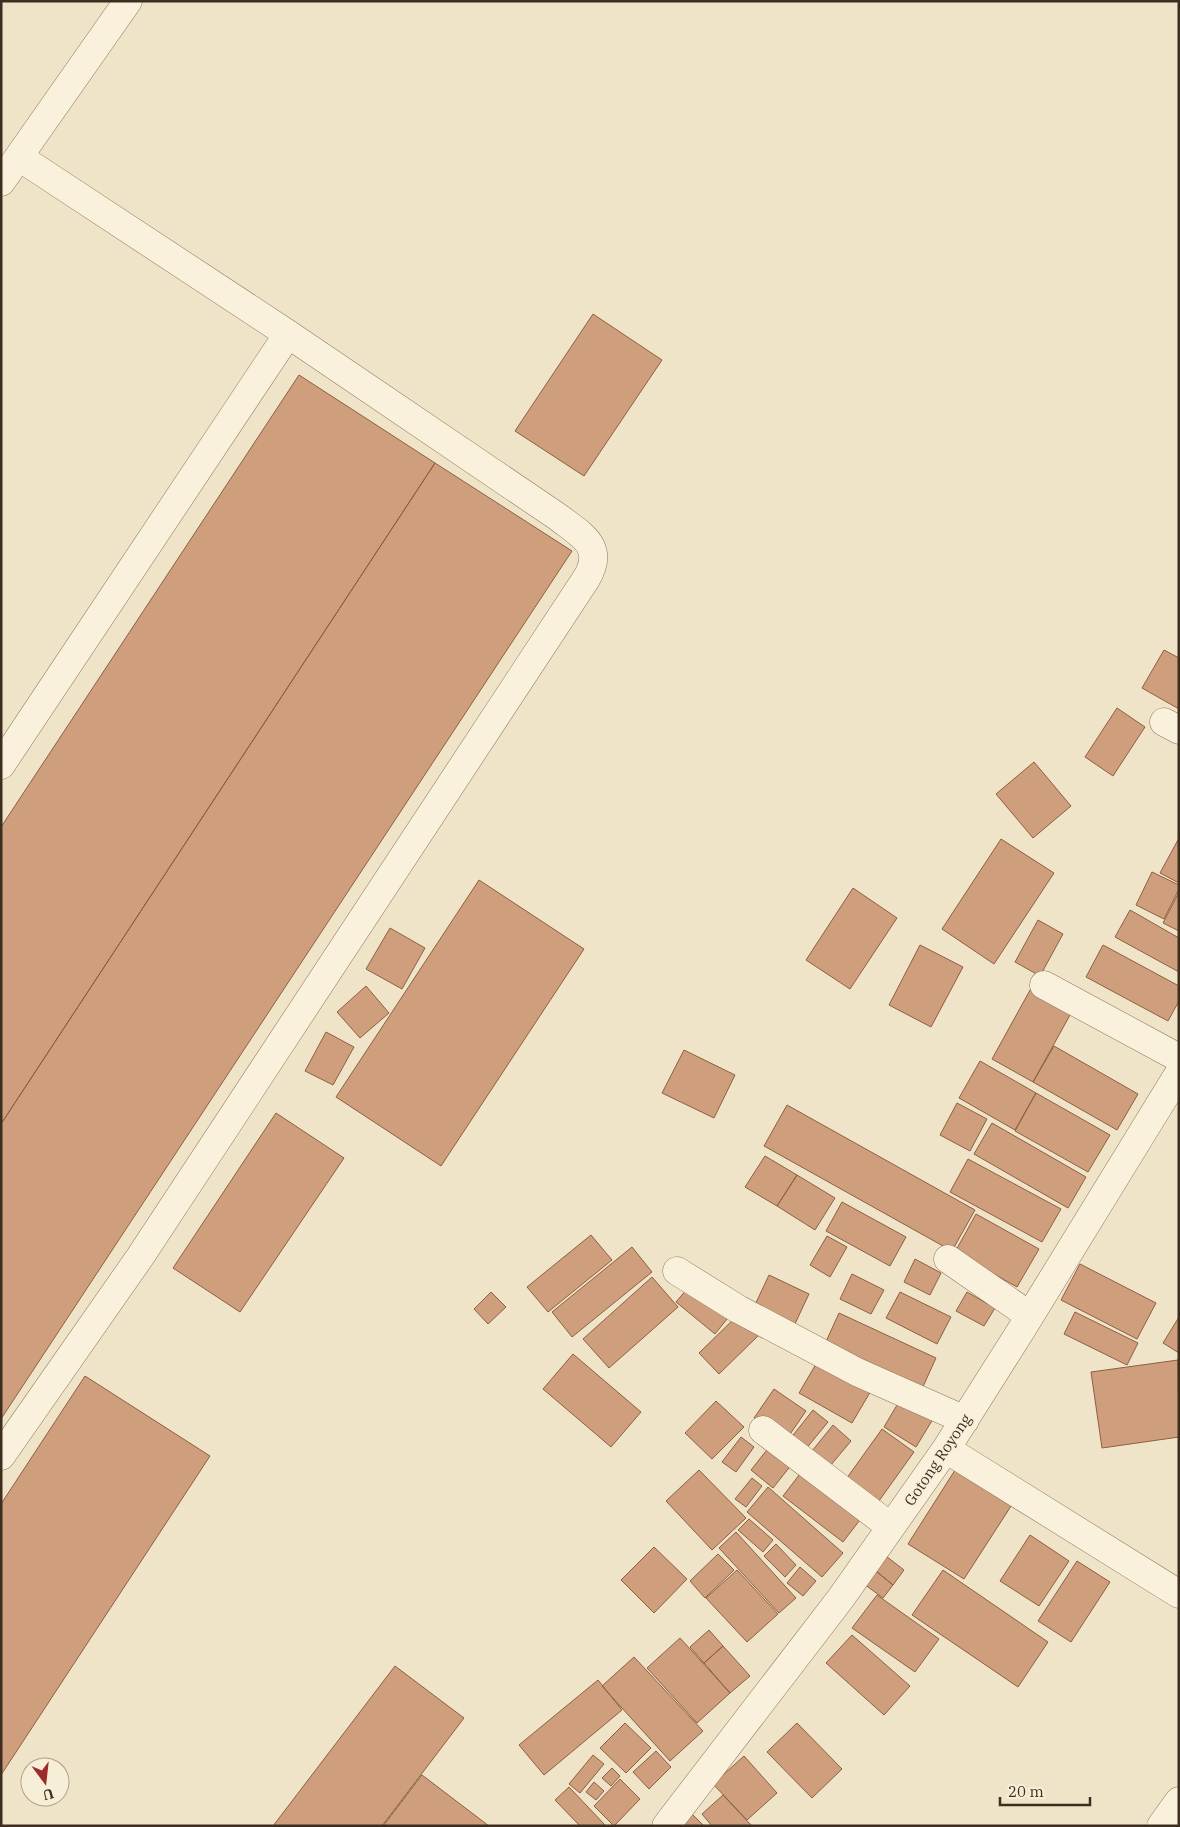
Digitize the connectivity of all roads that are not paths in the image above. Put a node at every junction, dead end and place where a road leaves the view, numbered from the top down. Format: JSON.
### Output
{"nodes":[{"id":1,"x":128,"y":1,"type":"edge"},
{"id":2,"x":19,"y":157,"type":"junction"},
{"id":3,"x":1,"y":182,"type":"edge"},
{"id":4,"x":288,"y":334,"type":"junction"},
{"id":5,"x":1,"y":765,"type":"edge"},
{"id":6,"x":1044,"y":985,"type":"dead end"},
{"id":7,"x":1179,"y":1058,"type":"edge"},
{"id":8,"x":1179,"y":1073,"type":"edge"},
{"id":9,"x":948,"y":1259,"type":"dead end"},
{"id":10,"x":677,"y":1271,"type":"dead end"},
{"id":11,"x":1030,"y":1316,"type":"junction"},
{"id":12,"x":965,"y":1420,"type":"junction"},
{"id":13,"x":763,"y":1430,"type":"dead end"},
{"id":14,"x":946,"y":1449,"type":"junction"},
{"id":15,"x":1,"y":1456,"type":"edge"},
{"id":16,"x":891,"y":1527,"type":"junction"},
{"id":17,"x":1179,"y":1594,"type":"edge"},
{"id":18,"x":1179,"y":1801,"type":"edge"},
{"id":19,"x":666,"y":1826,"type":"edge"},
{"id":20,"x":1161,"y":1826,"type":"edge"}],
"edges":[{"from":1,"to":2,"type":"street"},
{"from":2,"to":3,"type":"street"},
{"from":2,"to":4,"type":"street"},
{"from":4,"to":5,"type":"street"},
{"from":4,"to":15,"type":"street"},
{"from":6,"to":7,"type":"street"},
{"from":8,"to":11,"type":"street","name":"Gotong Royong"},
{"from":9,"to":11,"type":"street"},
{"from":10,"to":12,"type":"street"},
{"from":11,"to":12,"type":"street","name":"Gotong Royong"},
{"from":12,"to":14,"type":"street","name":"Gotong Royong"},
{"from":13,"to":16,"type":"street"},
{"from":14,"to":16,"type":"street","name":"Gotong Royong"},
{"from":14,"to":17,"type":"street"},
{"from":16,"to":19,"type":"street","name":"Gotong Royong"},
{"from":18,"to":20,"type":"street"}]}
